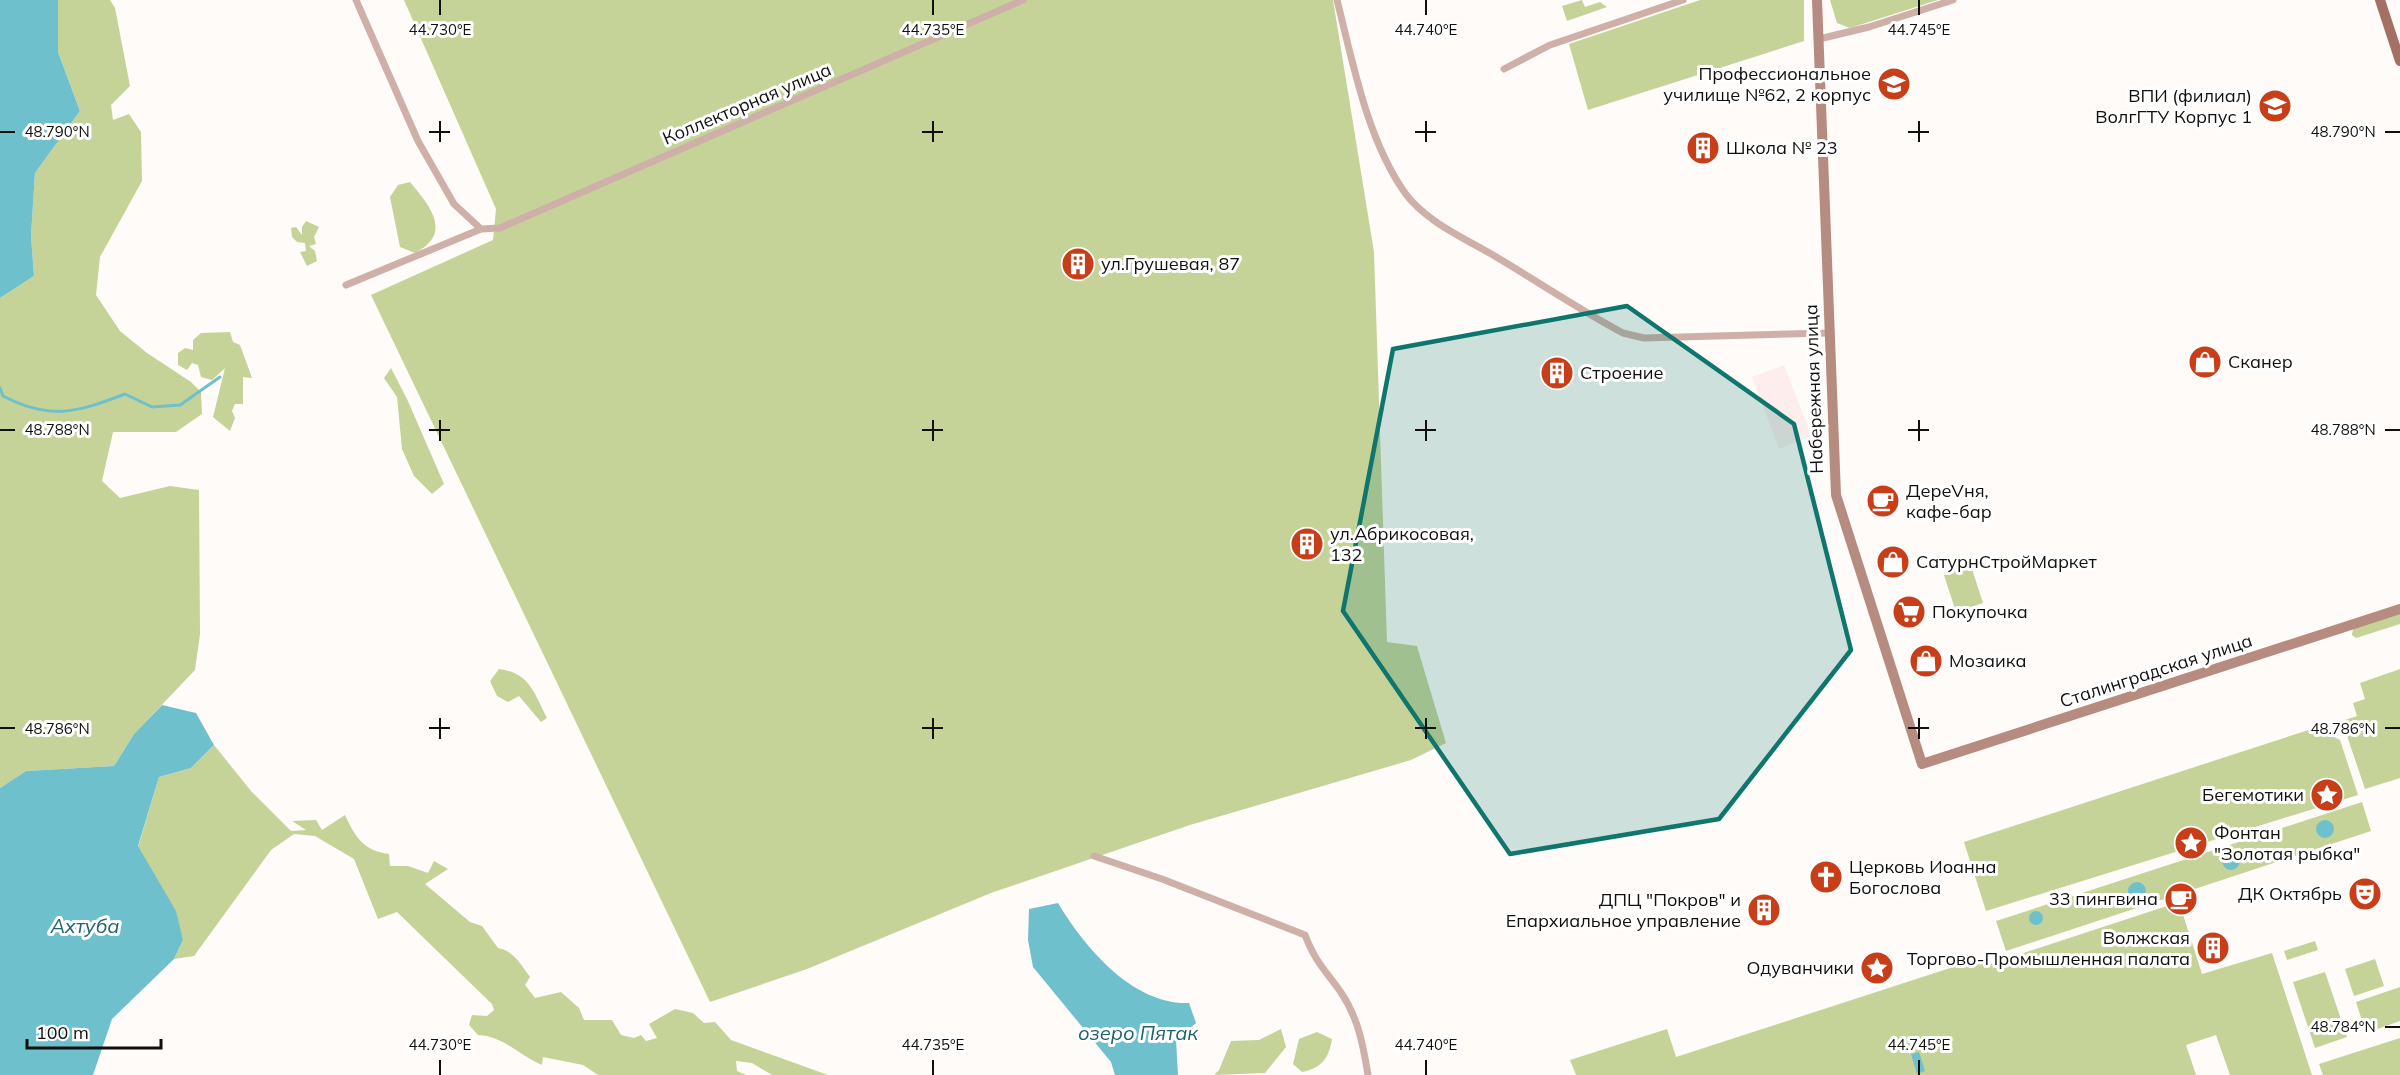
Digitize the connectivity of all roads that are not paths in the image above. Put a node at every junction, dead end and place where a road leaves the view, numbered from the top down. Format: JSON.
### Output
{"nodes":[{"id":1,"x":356,"y":0,"type":"edge"},
{"id":2,"x":1023,"y":0,"type":"edge"},
{"id":3,"x":1337,"y":0,"type":"edge"},
{"id":4,"x":1683,"y":0,"type":"edge"},
{"id":5,"x":1816,"y":0,"type":"edge"},
{"id":6,"x":1953,"y":0,"type":"edge"},
{"id":7,"x":2380,"y":0,"type":"edge"},
{"id":8,"x":1819,"y":39,"type":"junction"},
{"id":9,"x":2400,"y":61,"type":"edge"},
{"id":10,"x":1504,"y":69,"type":"dead end"},
{"id":11,"x":481,"y":229,"type":"junction"},
{"id":12,"x":346,"y":285,"type":"dead end"},
{"id":13,"x":1828,"y":333,"type":"junction"},
{"id":14,"x":2400,"y":609,"type":"edge"},
{"id":15,"x":1922,"y":764,"type":"joint"},
{"id":16,"x":1094,"y":856,"type":"dead end"},
{"id":17,"x":1368,"y":1075,"type":"edge"}],
"edges":[{"from":1,"to":11,"type":"street"},
{"from":2,"to":11,"type":"street","name":"Коллекторная улица"},
{"from":3,"to":13,"type":"street"},
{"from":4,"to":10,"type":"street"},
{"from":5,"to":8,"type":"street","name":"Набережная улица"},
{"from":6,"to":8,"type":"street"},
{"from":7,"to":9,"type":"main road"},
{"from":8,"to":13,"type":"street","name":"Набережная улица"},
{"from":11,"to":12,"type":"street","name":"Коллекторная улица"},
{"from":13,"to":15,"type":"street","name":"Набережная улица"},
{"from":14,"to":15,"type":"street","name":"Сталинградская улица"},
{"from":16,"to":17,"type":"street"}]}
